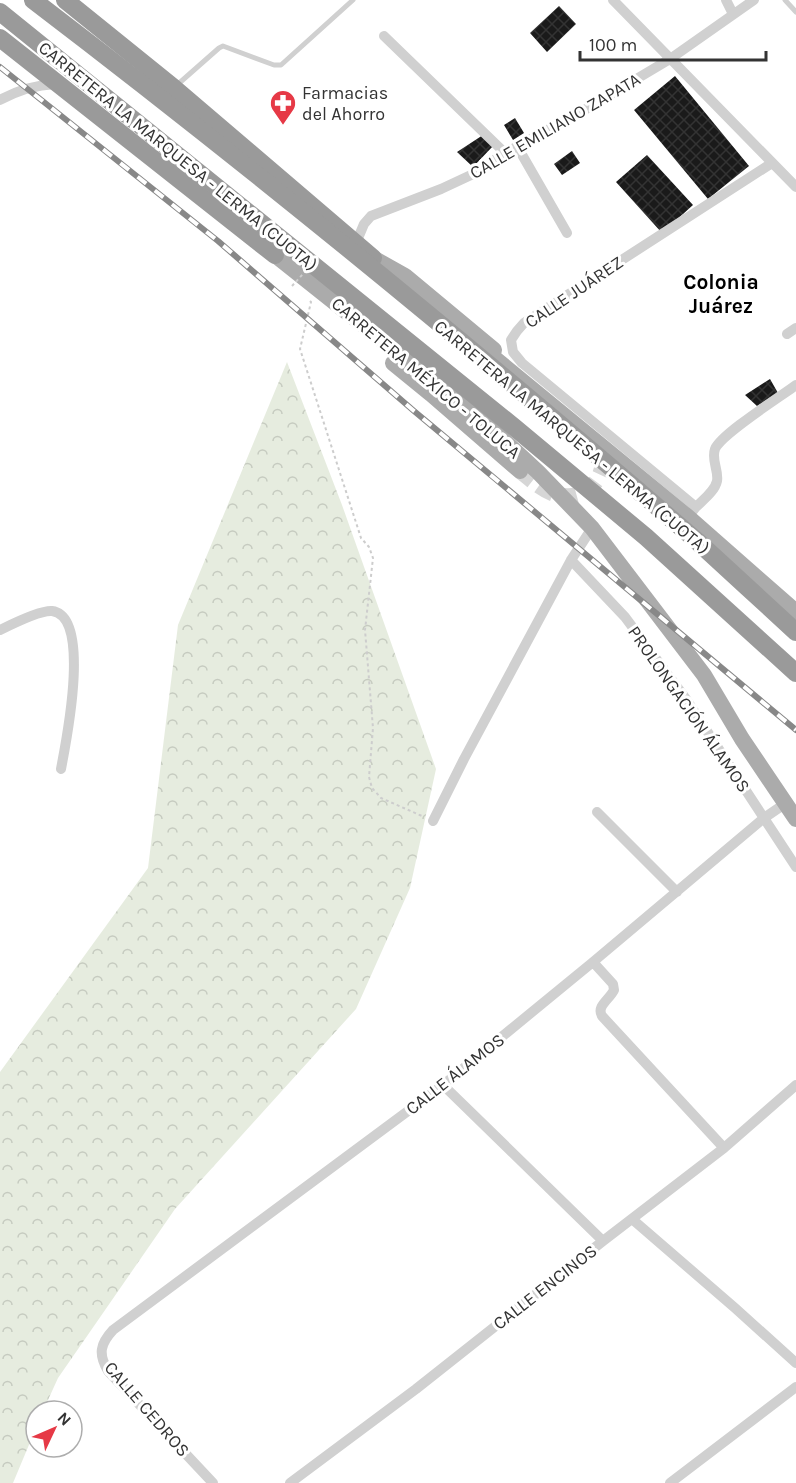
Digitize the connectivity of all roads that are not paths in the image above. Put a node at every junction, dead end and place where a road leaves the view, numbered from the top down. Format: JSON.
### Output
{"nodes":[{"id":1,"x":33,"y":0,"type":"edge"},
{"id":2,"x":65,"y":0,"type":"edge"},
{"id":3,"x":353,"y":0,"type":"edge"},
{"id":4,"x":613,"y":0,"type":"edge"},
{"id":5,"x":726,"y":0,"type":"edge"},
{"id":6,"x":754,"y":0,"type":"edge"},
{"id":7,"x":785,"y":0,"type":"edge"},
{"id":8,"x":0,"y":12,"type":"edge"},
{"id":9,"x":796,"y":12,"type":"edge"},
{"id":10,"x":733,"y":14,"type":"junction"},
{"id":11,"x":384,"y":36,"type":"dead end"},
{"id":12,"x":0,"y":38,"type":"edge"},
{"id":13,"x":670,"y":59,"type":"junction"},
{"id":14,"x":58,"y":84,"type":"junction"},
{"id":15,"x":174,"y":88,"type":"junction"},
{"id":16,"x":0,"y":100,"type":"edge"},
{"id":17,"x":517,"y":146,"type":"junction"},
{"id":18,"x":505,"y":153,"type":"junction"},
{"id":19,"x":772,"y":163,"type":"junction"},
{"id":20,"x":794,"y":180,"type":"edge"},
{"id":21,"x":567,"y":232,"type":"dead end"},
{"id":22,"x":356,"y":243,"type":"junction"},
{"id":23,"x":275,"y":255,"type":"junction"},
{"id":24,"x":373,"y":258,"type":"junction"},
{"id":25,"x":796,"y":385,"type":"edge"},
{"id":26,"x":573,"y":416,"type":"dead end"},
{"id":27,"x":520,"y":471,"type":"tunnel mouth"},
{"id":28,"x":692,"y":512,"type":"junction"},
{"id":29,"x":592,"y":528,"type":"junction"},
{"id":30,"x":570,"y":560,"type":"junction"},
{"id":31,"x":796,"y":612,"type":"edge"},
{"id":32,"x":0,"y":630,"type":"edge"},
{"id":33,"x":796,"y":632,"type":"edge"},
{"id":34,"x":796,"y":673,"type":"edge"},
{"id":35,"x":61,"y":769,"type":"dead end"},
{"id":36,"x":786,"y":803,"type":"junction"},
{"id":37,"x":597,"y":812,"type":"dead end"},
{"id":38,"x":764,"y":818,"type":"junction"},
{"id":39,"x":796,"y":819,"type":"edge"},
{"id":40,"x":433,"y":821,"type":"road end"},
{"id":41,"x":796,"y":867,"type":"edge"},
{"id":42,"x":677,"y":891,"type":"junction"},
{"id":43,"x":593,"y":962,"type":"junction"},
{"id":44,"x":443,"y":1085,"type":"junction"},
{"id":45,"x":796,"y":1085,"type":"edge"},
{"id":46,"x":724,"y":1148,"type":"junction"},
{"id":47,"x":632,"y":1219,"type":"junction"},
{"id":48,"x":603,"y":1241,"type":"junction"},
{"id":49,"x":112,"y":1330,"type":"joint"},
{"id":50,"x":796,"y":1363,"type":"edge"},
{"id":51,"x":796,"y":1387,"type":"edge"},
{"id":52,"x":213,"y":1483,"type":"edge"},
{"id":53,"x":290,"y":1483,"type":"edge"},
{"id":54,"x":670,"y":1483,"type":"edge"}],
"edges":[{"from":1,"to":33,"type":"highway","name":"CARRETERA LA MARQUESA - LERMA (CUOTA)","bridge":true},
{"from":2,"to":15,"type":"highway"},
{"from":3,"to":15,"type":"lane"},
{"from":4,"to":13,"type":"street"},
{"from":5,"to":10,"type":"street"},
{"from":6,"to":10,"type":"street","name":"CALLE EMILIANO ZAPATA"},
{"from":7,"to":9,"type":"lane"},
{"from":8,"to":34,"type":"highway","name":"CARRETERA LA MARQUESA - LERMA (CUOTA)","bridge":true},
{"from":10,"to":13,"type":"street","name":"CALLE EMILIANO ZAPATA"},
{"from":11,"to":18,"type":"street"},
{"from":12,"to":14,"type":"highway","name":"CARRETERA MÉXICO - TOLUCA"},
{"from":13,"to":17,"type":"street","name":"CALLE EMILIANO ZAPATA"},
{"from":13,"to":19,"type":"street"},
{"from":14,"to":16,"type":"street"},
{"from":14,"to":23,"type":"highway","name":"CARRETERA MÉXICO - TOLUCA"},
{"from":15,"to":22,"type":"highway"},
{"from":17,"to":18,"type":"street","name":"CALLE EMILIANO ZAPATA"},
{"from":17,"to":21,"type":"street"},
{"from":18,"to":22,"type":"street","name":"CALLE EMILIANO ZAPATA"},
{"from":19,"to":20,"type":"street"},
{"from":19,"to":28,"type":"street","name":"CALLE JUÁREZ"},
{"from":22,"to":24,"type":"highway"},
{"from":23,"to":27,"type":"main road"},
{"from":23,"to":29,"type":"main road","name":"CARRETERA MÉXICO - TOLUCA"},
{"from":24,"to":26,"type":"main road"},
{"from":24,"to":28,"type":"main road"},
{"from":25,"to":28,"type":"street"},
{"from":28,"to":31,"type":"main road"},
{"from":29,"to":30,"type":"street"},
{"from":29,"to":36,"type":"main road","name":"CARRETERA MÉXICO - TOLUCA"},
{"from":30,"to":38,"type":"street","name":"PROLONGACIÓN ÁLAMOS"},
{"from":30,"to":40,"type":"street"},
{"from":32,"to":35,"type":"street"},
{"from":36,"to":38,"type":"street","name":"CALLE ÁLAMOS"},
{"from":36,"to":39,"type":"main road","name":"CARRETERA MÉXICO - TOLUCA"},
{"from":37,"to":42,"type":"street"},
{"from":38,"to":41,"type":"street","name":"PROLONGACIÓN ÁLAMOS"},
{"from":38,"to":42,"type":"street","name":"CALLE ÁLAMOS"},
{"from":42,"to":43,"type":"street","name":"CALLE ÁLAMOS"},
{"from":43,"to":44,"type":"street","name":"CALLE ÁLAMOS"},
{"from":43,"to":46,"type":"street"},
{"from":44,"to":48,"type":"street"},
{"from":44,"to":49,"type":"street","name":"CALLE ÁLAMOS"},
{"from":45,"to":46,"type":"street","name":"CALLE ENCINOS"},
{"from":46,"to":47,"type":"street","name":"CALLE ENCINOS"},
{"from":47,"to":48,"type":"street","name":"CALLE ENCINOS"},
{"from":47,"to":50,"type":"street"},
{"from":48,"to":53,"type":"street","name":"CALLE ENCINOS"},
{"from":49,"to":52,"type":"street","name":"CALLE CEDROS"},
{"from":51,"to":54,"type":"street"}]}
